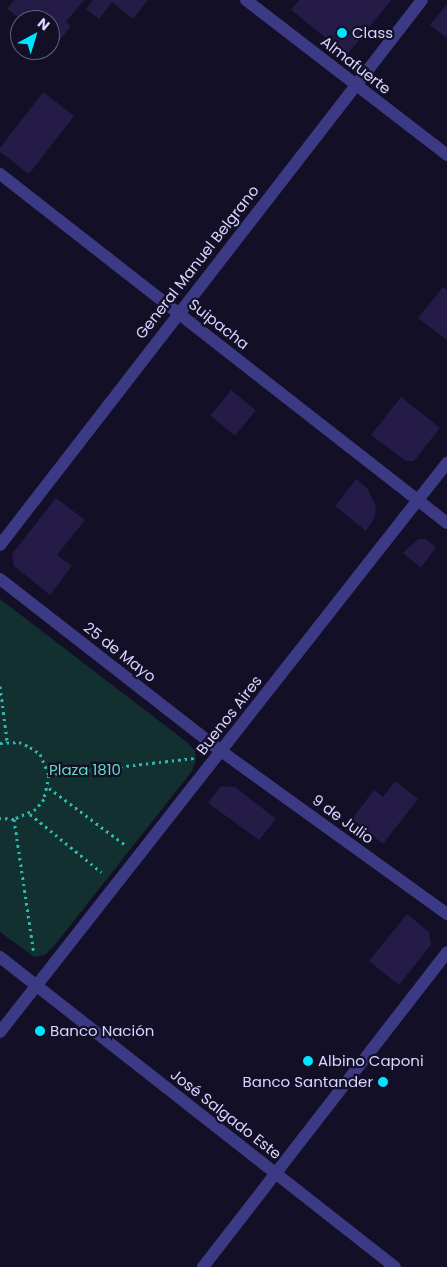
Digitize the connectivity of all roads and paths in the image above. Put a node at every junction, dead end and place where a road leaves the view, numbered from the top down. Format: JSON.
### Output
{"nodes":[{"id":1,"x":246,"y":0,"type":"edge"},
{"id":2,"x":422,"y":0,"type":"edge"},
{"id":3,"x":355,"y":85,"type":"junction"},
{"id":4,"x":447,"y":155,"type":"edge"},
{"id":5,"x":0,"y":174,"type":"edge"},
{"id":6,"x":178,"y":313,"type":"junction"},
{"id":7,"x":447,"y":463,"type":"edge"},
{"id":8,"x":417,"y":501,"type":"junction"},
{"id":9,"x":447,"y":524,"type":"edge"},
{"id":10,"x":0,"y":545,"type":"edge"},
{"id":11,"x":0,"y":579,"type":"edge"},
{"id":12,"x":0,"y":686,"type":"edge"},
{"id":13,"x":7,"y":741,"type":"junction"},
{"id":14,"x":0,"y":743,"type":"edge"},
{"id":15,"x":221,"y":752,"type":"junction"},
{"id":16,"x":194,"y":758,"type":"dead end"},
{"id":17,"x":49,"y":775,"type":"junction"},
{"id":18,"x":48,"y":788,"type":"junction"},
{"id":19,"x":30,"y":814,"type":"junction"},
{"id":20,"x":0,"y":818,"type":"edge"},
{"id":21,"x":14,"y":819,"type":"junction"},
{"id":22,"x":124,"y":844,"type":"dead end"},
{"id":23,"x":101,"y":872,"type":"dead end"},
{"id":24,"x":447,"y":914,"type":"edge"},
{"id":25,"x":447,"y":952,"type":"edge"},
{"id":26,"x":34,"y":954,"type":"dead end"},
{"id":27,"x":0,"y":957,"type":"edge"},
{"id":28,"x":36,"y":987,"type":"junction"},
{"id":29,"x":0,"y":1032,"type":"edge"},
{"id":30,"x":276,"y":1173,"type":"junction"},
{"id":31,"x":203,"y":1267,"type":"edge"},
{"id":32,"x":396,"y":1267,"type":"edge"}],
"edges":[{"from":1,"to":3,"type":"street","name":"Almafuerte"},
{"from":2,"to":3,"type":"street","name":"General Manuel Belgrano"},
{"from":3,"to":4,"type":"street","name":"Almafuerte"},
{"from":3,"to":6,"type":"street","name":"General Manuel Belgrano"},
{"from":5,"to":6,"type":"street","name":"Suipacha"},
{"from":6,"to":8,"type":"street","name":"Suipacha"},
{"from":6,"to":10,"type":"street","name":"General Manuel Belgrano"},
{"from":7,"to":8,"type":"street","name":"Buenos Aires"},
{"from":8,"to":9,"type":"street","name":"Suipacha"},
{"from":8,"to":15,"type":"street","name":"Buenos Aires"},
{"from":11,"to":15,"type":"street","name":"25 de Mayo"},
{"from":12,"to":13,"type":"path"},
{"from":13,"to":14,"type":"path"},
{"from":13,"to":17,"type":"path"},
{"from":15,"to":24,"type":"street","name":"9 de Julio"},
{"from":15,"to":28,"type":"street","name":"Buenos Aires"},
{"from":16,"to":17,"type":"path"},
{"from":17,"to":18,"type":"path"},
{"from":18,"to":19,"type":"path"},
{"from":18,"to":22,"type":"path"},
{"from":19,"to":21,"type":"path"},
{"from":19,"to":23,"type":"path"},
{"from":20,"to":21,"type":"path"},
{"from":21,"to":26,"type":"path"},
{"from":25,"to":30,"type":"street"},
{"from":27,"to":28,"type":"street","name":"José Salgado Este"},
{"from":28,"to":29,"type":"street","name":"Buenos Aires"},
{"from":28,"to":30,"type":"street","name":"José Salgado Este"},
{"from":30,"to":31,"type":"street"},
{"from":30,"to":32,"type":"street","name":"José Salgado Este"}]}
